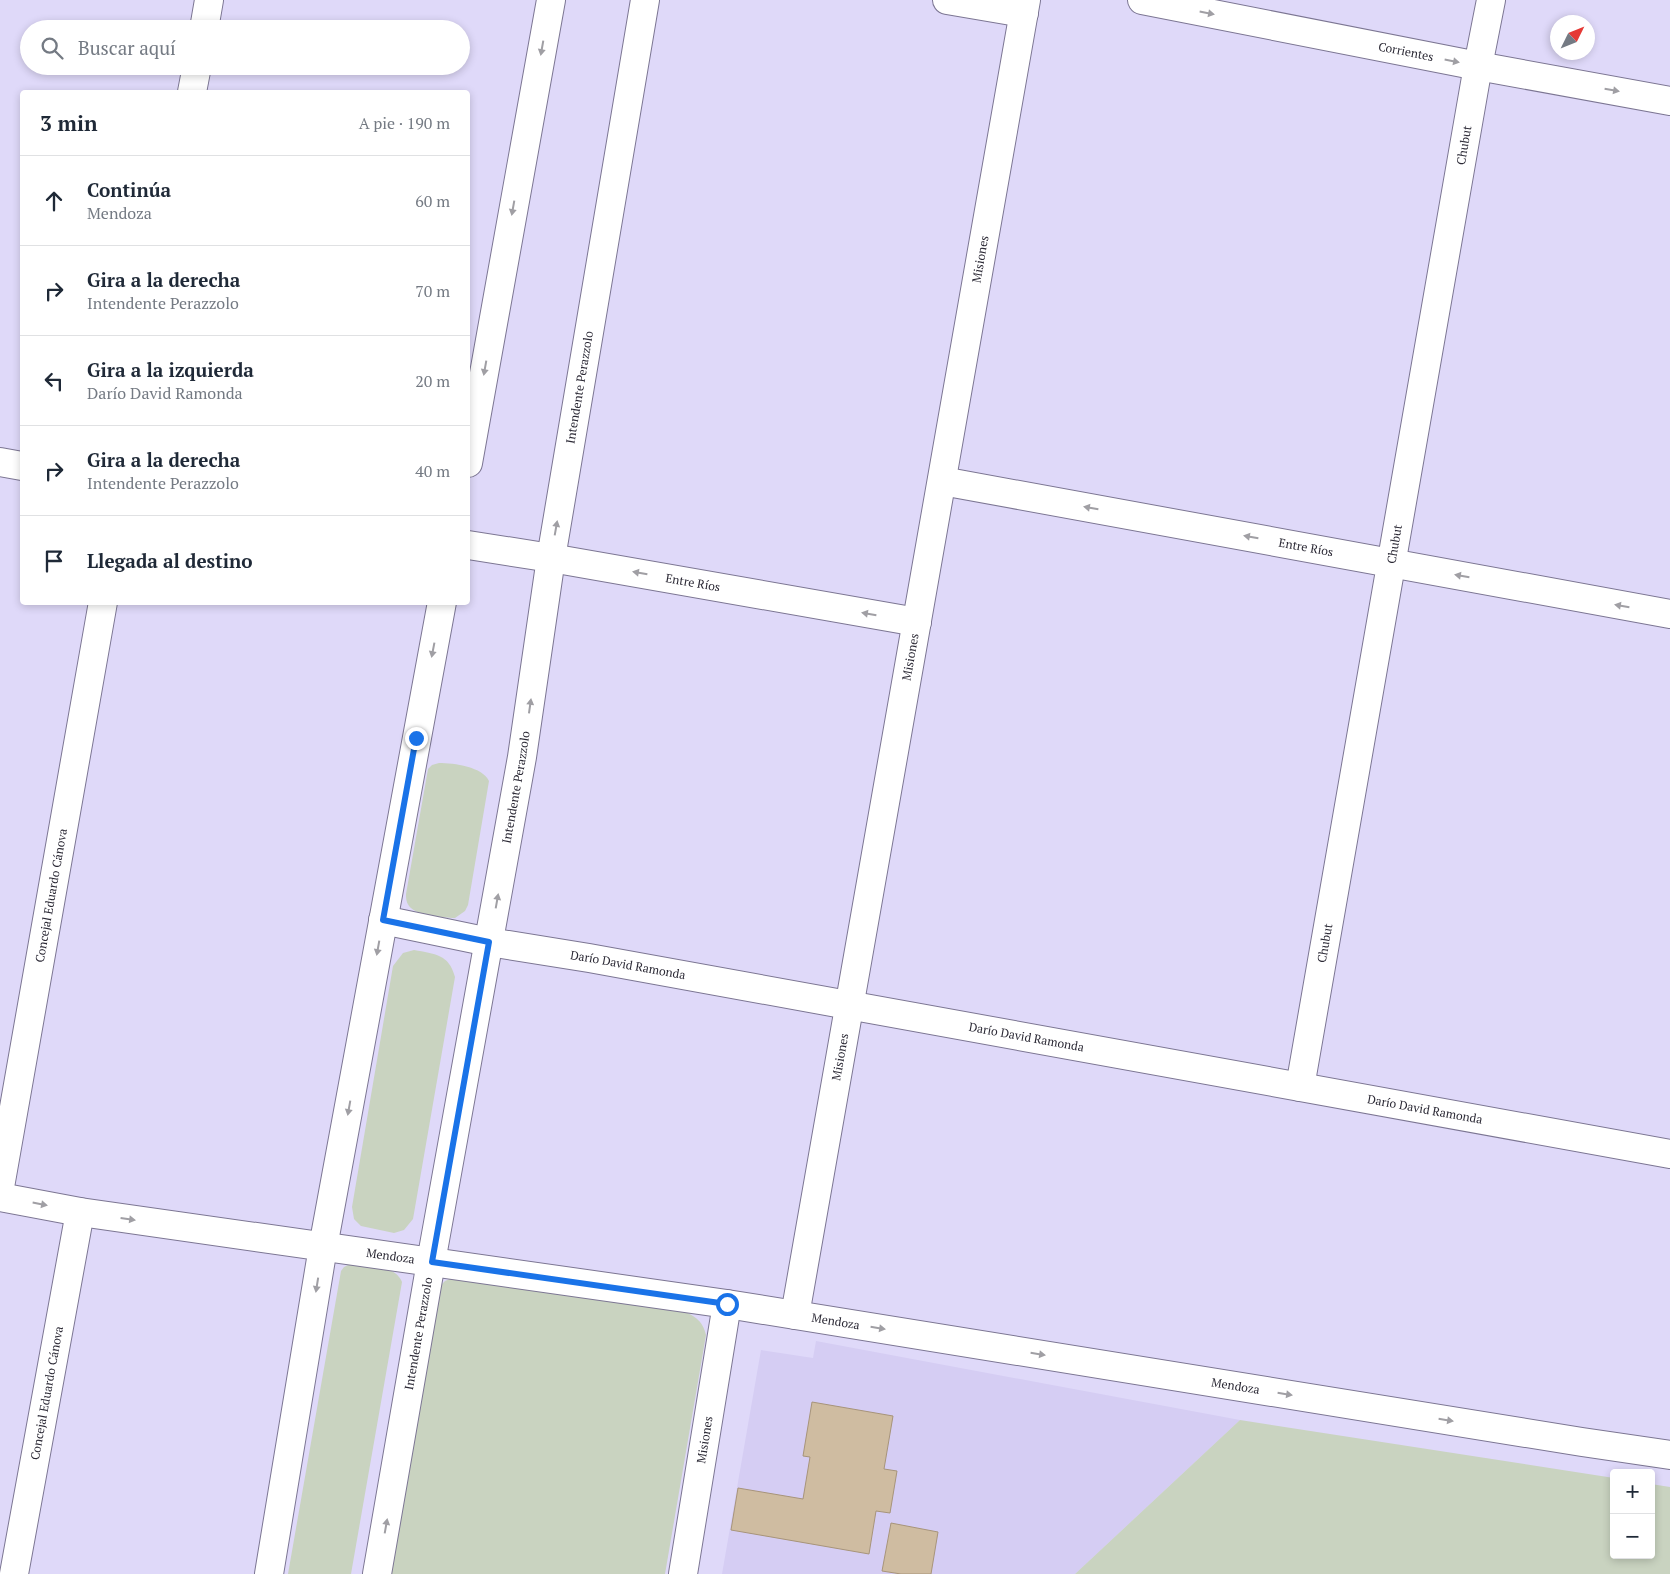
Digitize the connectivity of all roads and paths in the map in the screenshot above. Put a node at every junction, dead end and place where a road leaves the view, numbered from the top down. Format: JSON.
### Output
{"nodes":[{"id":1,"x":209,"y":0,"type":"edge"},
{"id":2,"x":551,"y":0,"type":"edge"},
{"id":3,"x":645,"y":0,"type":"edge"},
{"id":4,"x":947,"y":0,"type":"edge"},
{"id":5,"x":1142,"y":0,"type":"edge"},
{"id":6,"x":1492,"y":0,"type":"edge"},
{"id":7,"x":1025,"y":6,"type":"edge"},
{"id":8,"x":206,"y":20,"type":"edge"},
{"id":9,"x":1478,"y":66,"type":"junction"},
{"id":10,"x":195,"y":75,"type":"edge"},
{"id":11,"x":192,"y":90,"type":"edge"},
{"id":12,"x":1670,"y":101,"type":"edge"},
{"id":13,"x":470,"y":452,"type":"edge"},
{"id":14,"x":0,"y":462,"type":"edge"},
{"id":15,"x":20,"y":466,"type":"edge"},
{"id":16,"x":942,"y":481,"type":"junction"},
{"id":17,"x":470,"y":545,"type":"edge"},
{"id":18,"x":551,"y":558,"type":"junction"},
{"id":19,"x":1391,"y":563,"type":"junction"},
{"id":20,"x":103,"y":605,"type":"edge"},
{"id":21,"x":441,"y":605,"type":"edge"},
{"id":22,"x":1670,"y":614,"type":"edge"},
{"id":23,"x":917,"y":622,"type":"junction"},
{"id":24,"x":383,"y":920,"type":"junction"},
{"id":25,"x":489,"y":942,"type":"junction"},
{"id":26,"x":849,"y":1006,"type":"junction"},
{"id":27,"x":1300,"y":1087,"type":"junction"},
{"id":28,"x":1670,"y":1154,"type":"edge"},
{"id":29,"x":0,"y":1187,"type":"edge"},
{"id":30,"x":0,"y":1197,"type":"edge"},
{"id":31,"x":80,"y":1212,"type":"junction"},
{"id":32,"x":323,"y":1247,"type":"junction"},
{"id":33,"x":432,"y":1262,"type":"junction"},
{"id":34,"x":727,"y":1304,"type":"junction"},
{"id":35,"x":795,"y":1315,"type":"junction"},
{"id":36,"x":1670,"y":1455,"type":"edge"},
{"id":37,"x":14,"y":1574,"type":"edge"},
{"id":38,"x":269,"y":1574,"type":"edge"},
{"id":39,"x":378,"y":1574,"type":"edge"},
{"id":40,"x":682,"y":1574,"type":"edge"}],
"edges":[{"from":1,"to":8,"type":"street"},
{"from":2,"to":13,"type":"street","one_way":true},
{"from":18,"to":3,"type":"street","name":"Intendente Perazzolo","one_way":true},
{"from":4,"to":7,"type":"street"},
{"from":5,"to":9,"type":"street","name":"Corrientes","one_way":true},
{"from":6,"to":9,"type":"street","name":"Chubut"},
{"from":7,"to":16,"type":"street","name":"Misiones"},
{"from":9,"to":12,"type":"street","name":"Corrientes","one_way":true},
{"from":9,"to":19,"type":"street","name":"Chubut"},
{"from":10,"to":11,"type":"street"},
{"from":14,"to":15,"type":"street"},
{"from":19,"to":16,"type":"street","name":"Entre Ríos","one_way":true},
{"from":16,"to":23,"type":"street","name":"Misiones"},
{"from":17,"to":18,"type":"street","name":"Entre Ríos"},
{"from":23,"to":18,"type":"street","name":"Entre Ríos","one_way":true},
{"from":25,"to":18,"type":"street","name":"Intendente Perazzolo","one_way":true},
{"from":22,"to":19,"type":"street","name":"Entre Ríos","one_way":true},
{"from":19,"to":27,"type":"street","name":"Chubut"},
{"from":20,"to":29,"type":"street","name":"Concejal Eduardo Cánova"},
{"from":21,"to":24,"type":"street","one_way":true},
{"from":23,"to":26,"type":"street","name":"Misiones"},
{"from":24,"to":25,"type":"street","name":"Darío David Ramonda"},
{"from":24,"to":32,"type":"street","one_way":true},
{"from":25,"to":26,"type":"street","name":"Darío David Ramonda"},
{"from":25,"to":33,"type":"street","name":"Intendente Perazzolo"},
{"from":26,"to":27,"type":"street","name":"Darío David Ramonda"},
{"from":26,"to":35,"type":"street","name":"Misiones"},
{"from":27,"to":28,"type":"street","name":"Darío David Ramonda"},
{"from":30,"to":31,"type":"street","name":"Mendoza","one_way":true},
{"from":31,"to":32,"type":"street","name":"Mendoza","one_way":true},
{"from":31,"to":37,"type":"street","name":"Concejal Eduardo Cánova"},
{"from":32,"to":33,"type":"street","name":"Mendoza"},
{"from":32,"to":38,"type":"street","one_way":true},
{"from":33,"to":34,"type":"street","name":"Mendoza"},
{"from":39,"to":33,"type":"street","name":"Intendente Perazzolo","one_way":true},
{"from":34,"to":35,"type":"street","name":"Mendoza"},
{"from":34,"to":40,"type":"street","name":"Misiones"},
{"from":35,"to":36,"type":"street","name":"Mendoza","one_way":true}]}
